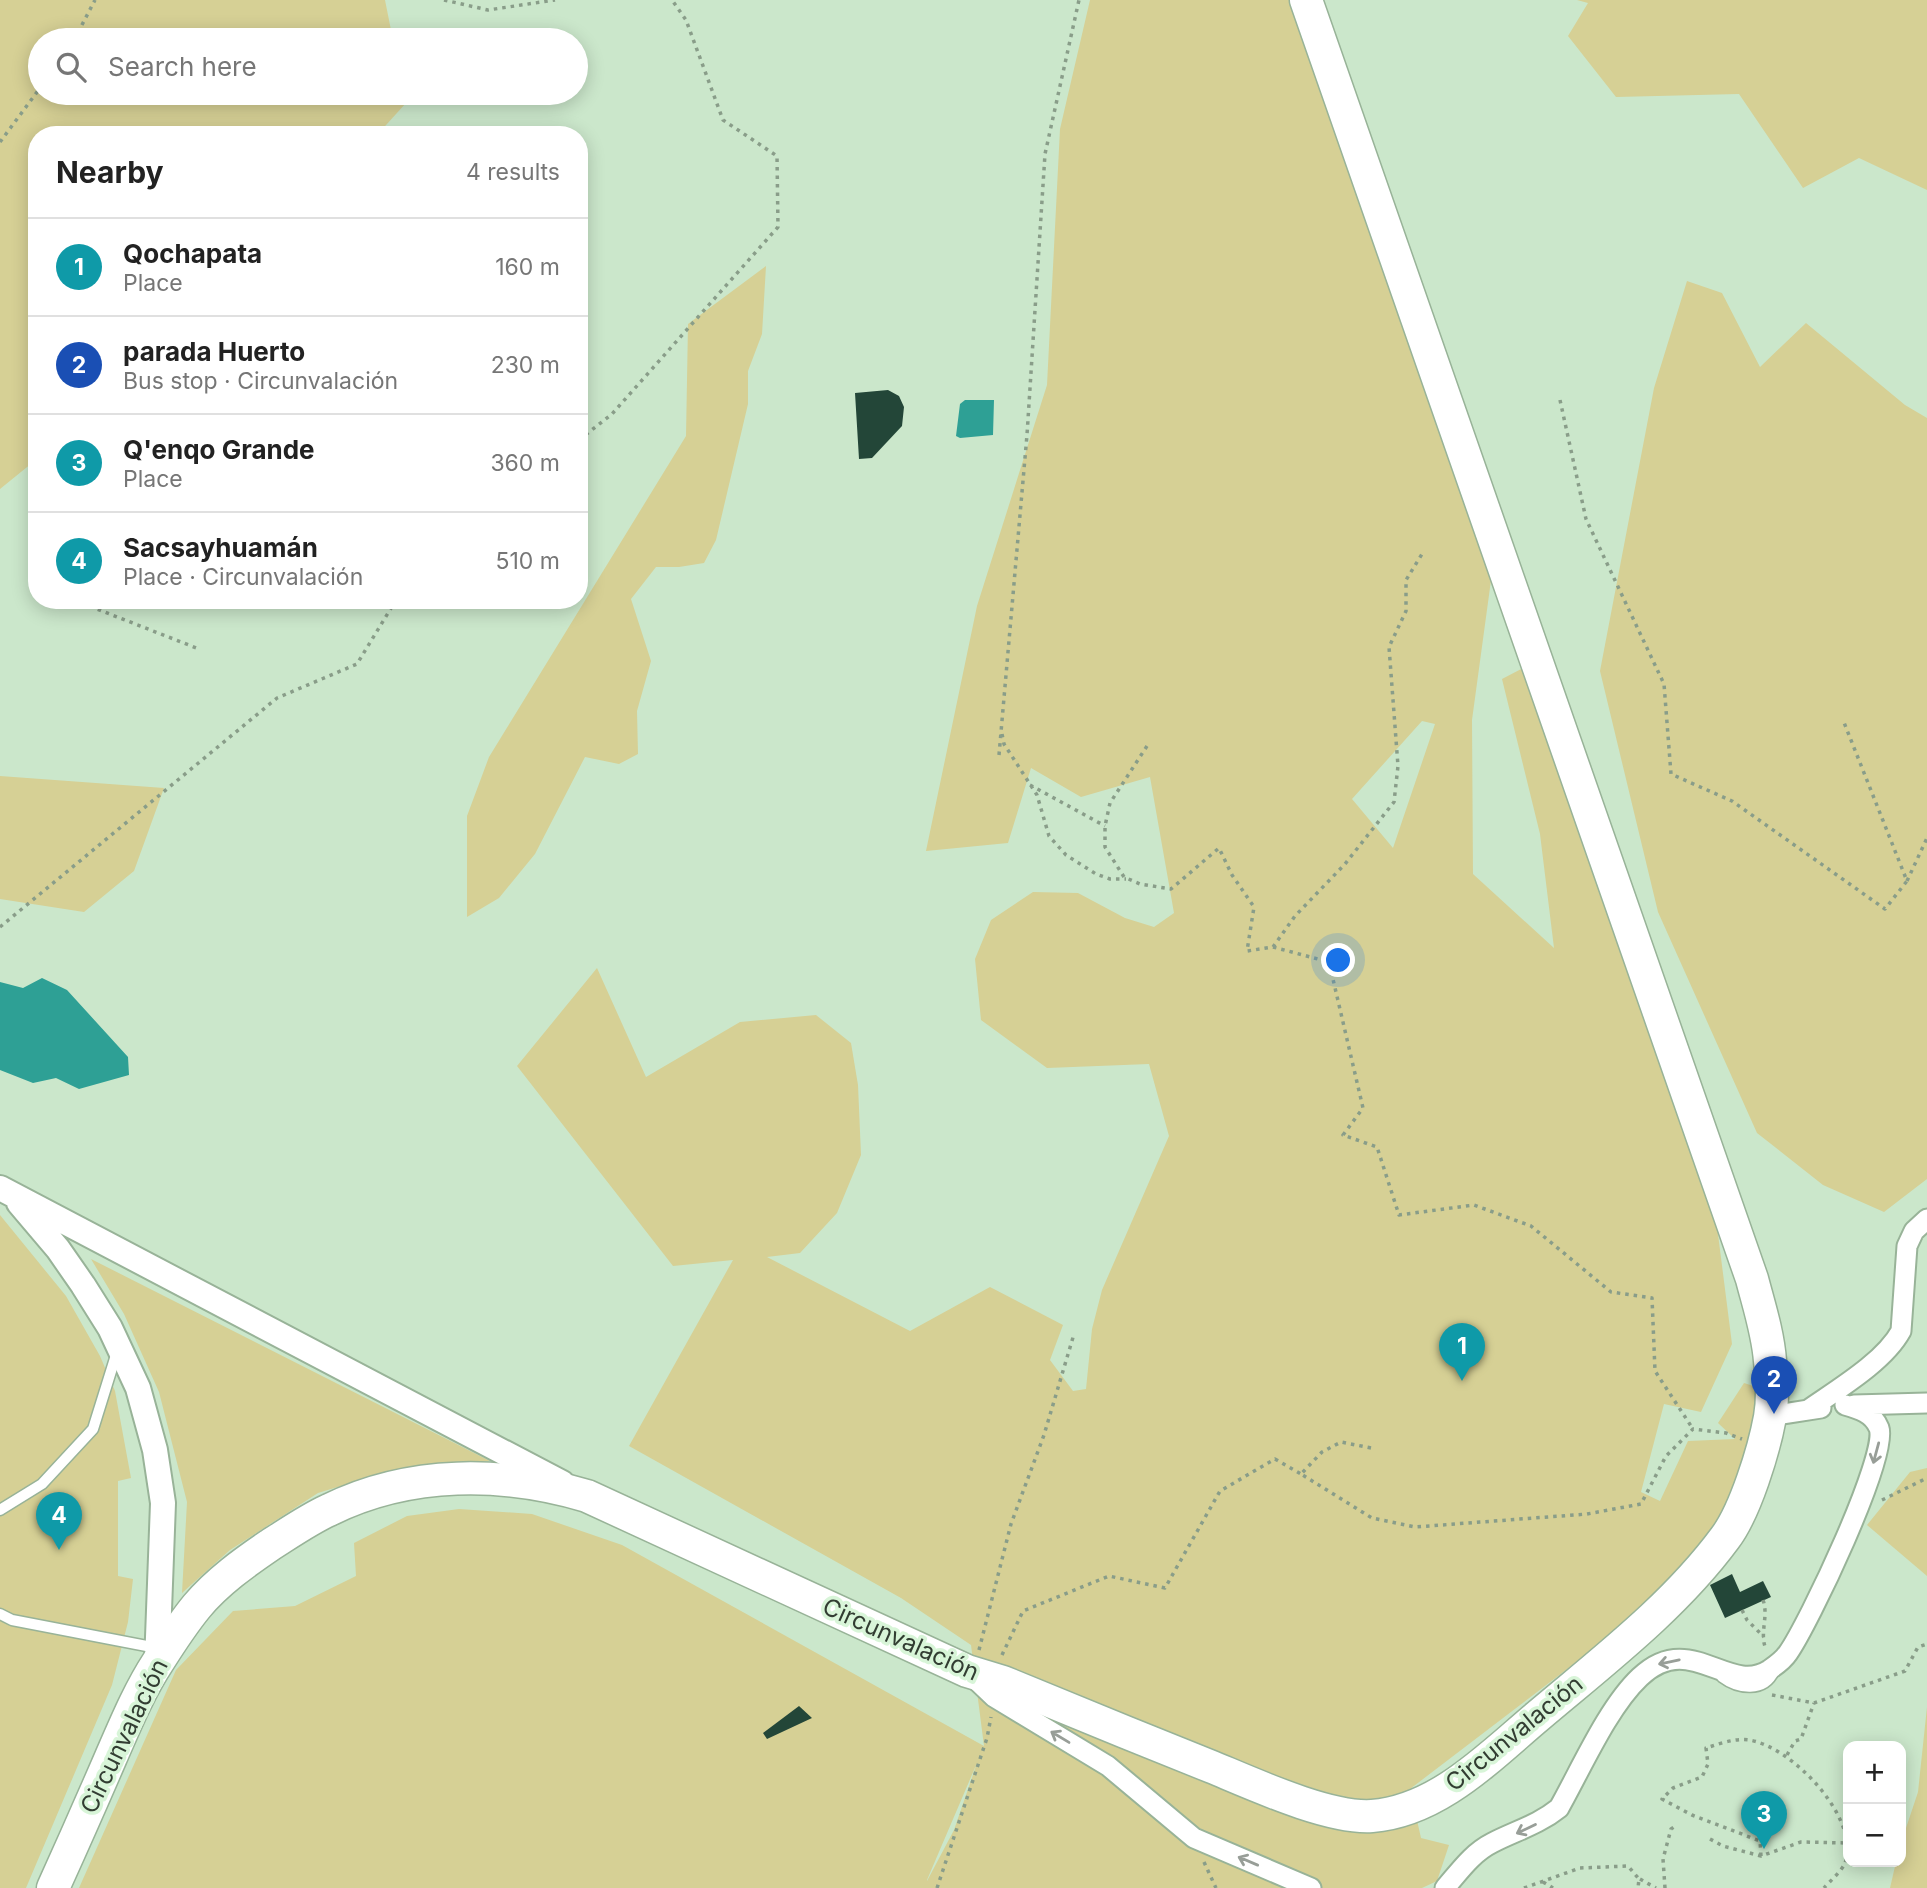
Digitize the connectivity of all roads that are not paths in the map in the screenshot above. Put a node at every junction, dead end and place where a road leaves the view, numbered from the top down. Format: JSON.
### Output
{"nodes":[{"id":1,"x":1306,"y":0,"type":"edge"},
{"id":2,"x":6,"y":1192,"type":"edge"},
{"id":3,"x":1927,"y":1219,"type":"edge"},
{"id":4,"x":119,"y":1346,"type":"junction"},
{"id":5,"x":1927,"y":1403,"type":"edge"},
{"id":6,"x":1845,"y":1405,"type":"junction"},
{"id":7,"x":1808,"y":1410,"type":"junction"},
{"id":8,"x":1770,"y":1416,"type":"junction"},
{"id":9,"x":587,"y":1496,"type":"junction"},
{"id":10,"x":0,"y":1510,"type":"edge"},
{"id":11,"x":0,"y":1614,"type":"edge"},
{"id":12,"x":157,"y":1656,"type":"junction"},
{"id":13,"x":979,"y":1662,"type":"junction"},
{"id":14,"x":53,"y":1888,"type":"edge"},
{"id":15,"x":1311,"y":1888,"type":"edge"},
{"id":16,"x":1445,"y":1888,"type":"edge"}],
"edges":[{"from":1,"to":8,"type":"highway","name":"Circunvalación"},
{"from":2,"to":4,"type":"street"},
{"from":2,"to":9,"type":"street"},
{"from":3,"to":7,"type":"street"},
{"from":4,"to":10,"type":"lane"},
{"from":4,"to":12,"type":"street"},
{"from":5,"to":6,"type":"street"},
{"from":6,"to":7,"type":"street"},
{"from":6,"to":16,"type":"street","one_way":true},
{"from":7,"to":8,"type":"street"},
{"from":8,"to":13,"type":"highway","name":"Circunvalación"},
{"from":9,"to":12,"type":"highway","name":"Circunvalación"},
{"from":9,"to":13,"type":"highway","name":"Circunvalación"},
{"from":11,"to":12,"type":"lane"},
{"from":12,"to":14,"type":"highway","name":"Circunvalación"},
{"from":15,"to":13,"type":"street","one_way":true}]}
